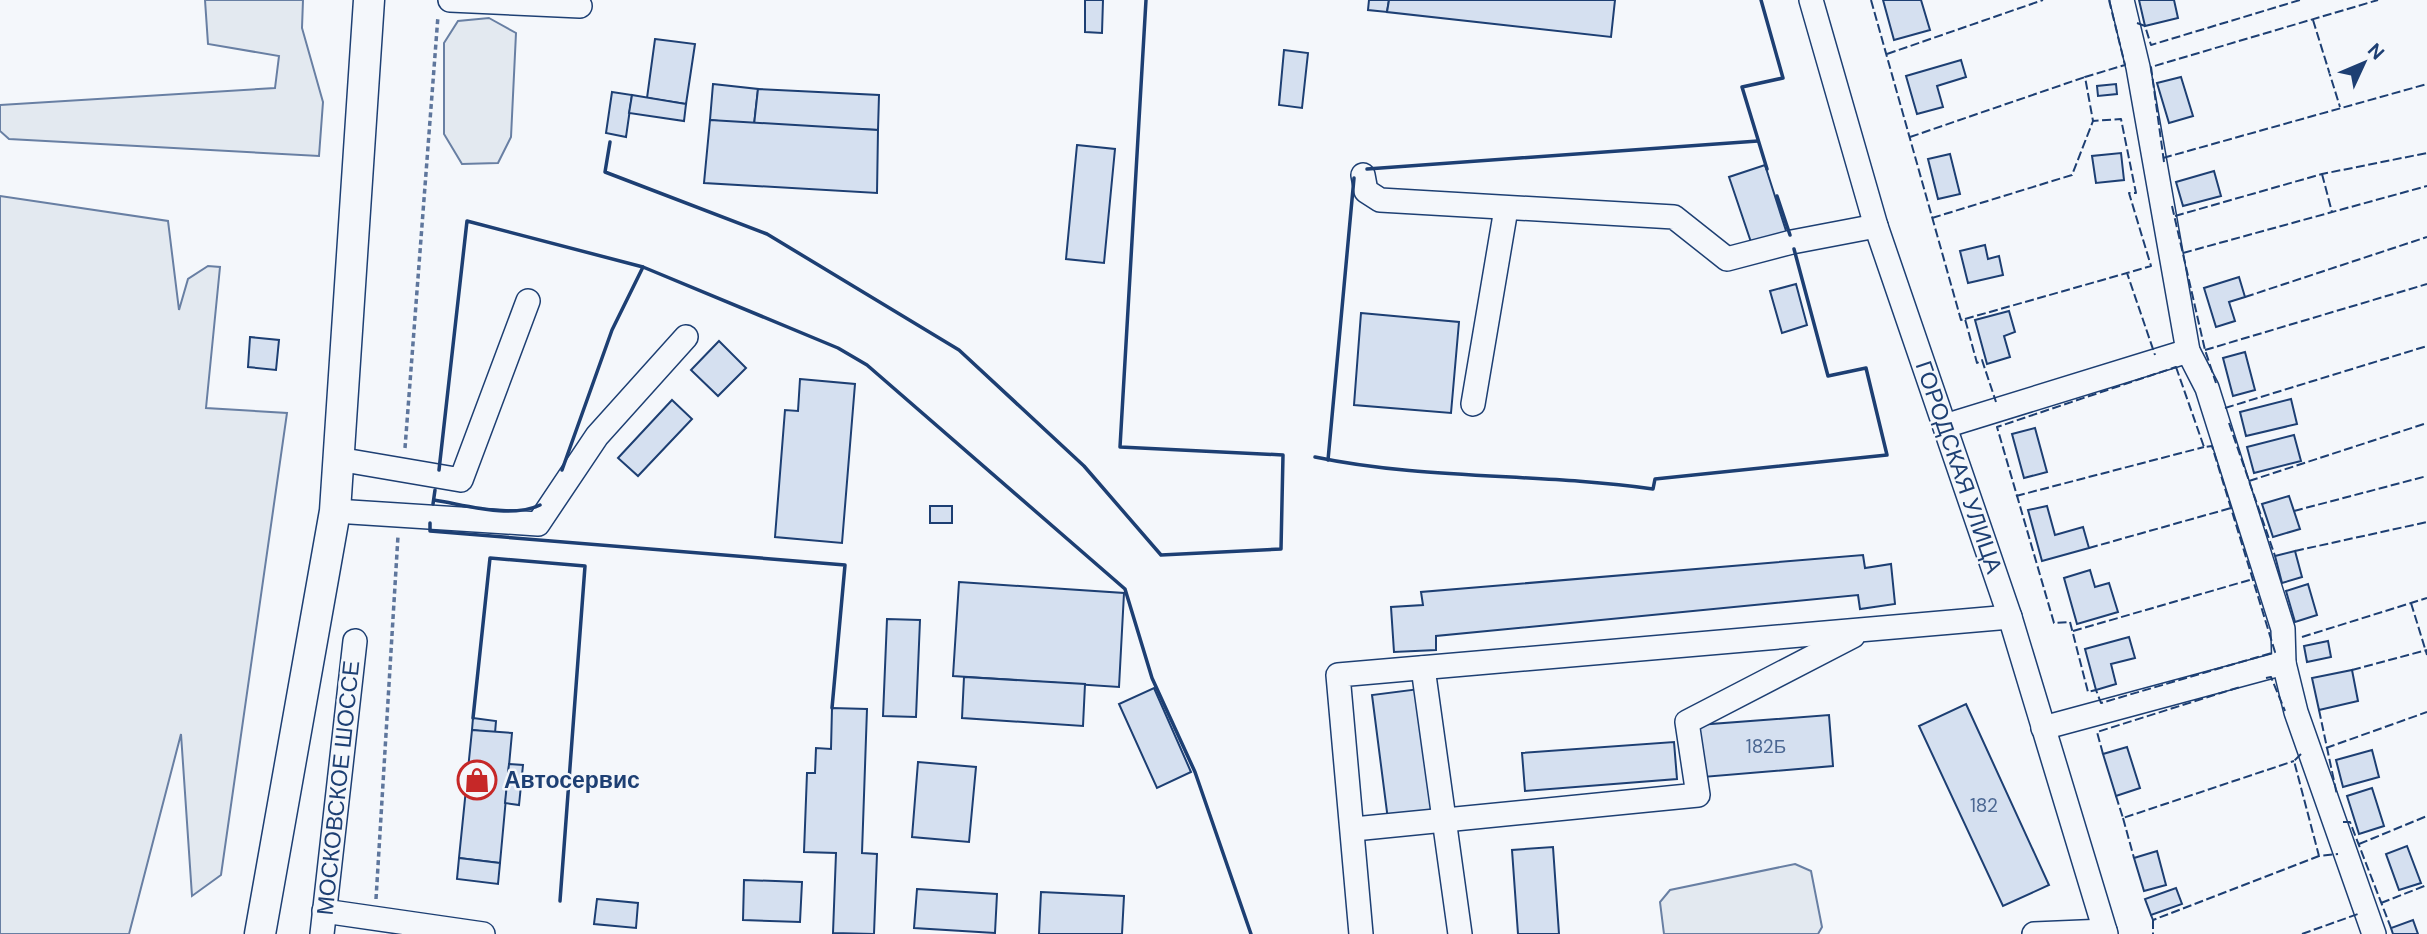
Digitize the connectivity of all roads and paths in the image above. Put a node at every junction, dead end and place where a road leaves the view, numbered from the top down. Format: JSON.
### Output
{"nodes":[{"id":1,"x":369,"y":0,"type":"edge"},
{"id":2,"x":450,"y":0,"type":"edge"},
{"id":3,"x":1811,"y":0,"type":"edge"},
{"id":4,"x":2122,"y":0,"type":"edge"},
{"id":5,"x":580,"y":6,"type":"dead end"},
{"id":6,"x":1363,"y":175,"type":"dead end"},
{"id":7,"x":1506,"y":209,"type":"junction"},
{"id":8,"x":1877,"y":226,"type":"junction"},
{"id":9,"x":528,"y":301,"type":"dead end"},
{"id":10,"x":686,"y":337,"type":"dead end"},
{"id":11,"x":2188,"y":351,"type":"junction"},
{"id":12,"x":1473,"y":404,"type":"dead end"},
{"id":13,"x":1945,"y":426,"type":"junction"},
{"id":14,"x":338,"y":459,"type":"junction"},
{"id":15,"x":335,"y":511,"type":"junction"},
{"id":16,"x":2010,"y":617,"type":"junction"},
{"id":17,"x":1863,"y":630,"type":"junction"},
{"id":18,"x":355,"y":641,"type":"dead end"},
{"id":19,"x":2284,"y":663,"type":"junction"},
{"id":20,"x":1423,"y":668,"type":"junction"},
{"id":21,"x":2043,"y":728,"type":"junction"},
{"id":22,"x":1444,"y":821,"type":"junction"},
{"id":23,"x":1354,"y":829,"type":"junction"},
{"id":24,"x":323,"y":923,"type":"edge"},
{"id":25,"x":2106,"y":932,"type":"edge"},
{"id":26,"x":260,"y":934,"type":"edge"},
{"id":27,"x":482,"y":934,"type":"edge"},
{"id":28,"x":1361,"y":934,"type":"edge"},
{"id":29,"x":1460,"y":934,"type":"edge"},
{"id":30,"x":2034,"y":934,"type":"edge"},
{"id":31,"x":2374,"y":934,"type":"edge"}],
"edges":[{"from":1,"to":14,"type":"main road"},
{"from":2,"to":5,"type":"street"},
{"from":3,"to":8,"type":"street","name":"ГОРОДСКАЯ УЛИЦА"},
{"from":4,"to":11,"type":"street"},
{"from":6,"to":7,"type":"street"},
{"from":7,"to":8,"type":"street"},
{"from":7,"to":12,"type":"street"},
{"from":8,"to":13,"type":"street","name":"ГОРОДСКАЯ УЛИЦА"},
{"from":9,"to":14,"type":"street"},
{"from":10,"to":15,"type":"street"},
{"from":11,"to":13,"type":"street"},
{"from":11,"to":19,"type":"street"},
{"from":13,"to":16,"type":"street","name":"ГОРОДСКАЯ УЛИЦА"},
{"from":14,"to":15,"type":"main road"},
{"from":15,"to":26,"type":"main road"},
{"from":16,"to":17,"type":"street"},
{"from":16,"to":21,"type":"street","name":"ГОРОДСКАЯ УЛИЦА"},
{"from":17,"to":20,"type":"street"},
{"from":17,"to":22,"type":"street"},
{"from":18,"to":24,"type":"street","name":"МОСКОВСКОЕ ШОССЕ"},
{"from":19,"to":21,"type":"street"},
{"from":19,"to":31,"type":"street"},
{"from":20,"to":22,"type":"street"},
{"from":20,"to":23,"type":"street"},
{"from":21,"to":25,"type":"street","name":"ГОРОДСКАЯ УЛИЦА"},
{"from":22,"to":23,"type":"street"},
{"from":22,"to":29,"type":"street"},
{"from":23,"to":28,"type":"street"},
{"from":24,"to":27,"type":"street"},
{"from":25,"to":30,"type":"street"}]}
